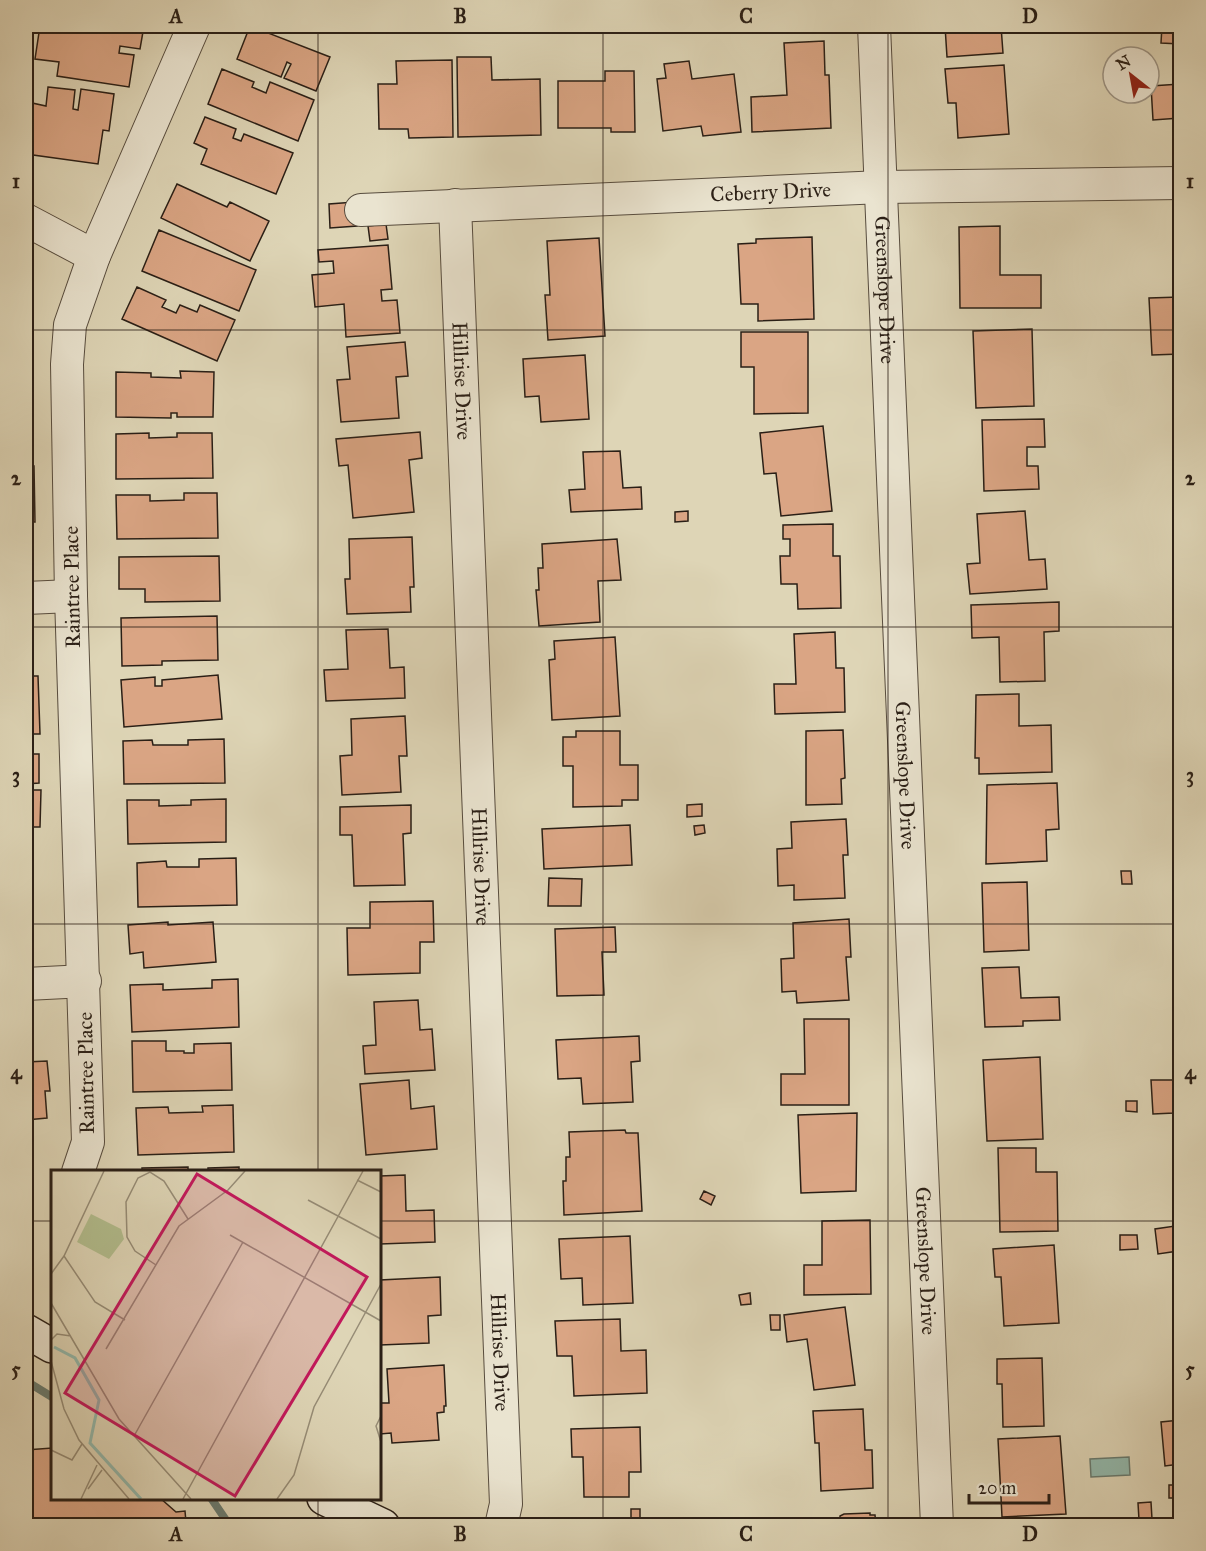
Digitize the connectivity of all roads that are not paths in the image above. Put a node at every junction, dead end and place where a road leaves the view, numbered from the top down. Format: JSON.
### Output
{"nodes":[{"id":1,"x":194,"y":26,"type":"edge"},
{"id":2,"x":874,"y":26,"type":"edge"},
{"id":3,"x":1180,"y":183,"type":"edge"},
{"id":4,"x":882,"y":187,"type":"junction"},
{"id":5,"x":455,"y":205,"type":"junction"},
{"id":6,"x":361,"y":210,"type":"dead end"},
{"id":7,"x":26,"y":220,"type":"edge"},
{"id":8,"x":94,"y":256,"type":"junction"},
{"id":9,"x":71,"y":596,"type":"junction"},
{"id":10,"x":26,"y":598,"type":"edge"},
{"id":11,"x":85,"y":981,"type":"junction"},
{"id":12,"x":26,"y":984,"type":"edge"},
{"id":13,"x":79,"y":1170,"type":"edge"},
{"id":14,"x":26,"y":1331,"type":"edge"},
{"id":15,"x":51,"y":1345,"type":"edge"},
{"id":16,"x":328,"y":1500,"type":"edge"},
{"id":17,"x":383,"y":1526,"type":"edge"},
{"id":18,"x":501,"y":1526,"type":"edge"},
{"id":19,"x":937,"y":1526,"type":"edge"}],
"edges":[{"from":1,"to":8,"type":"street","name":"Raintree Place"},
{"from":2,"to":4,"type":"street","name":"Greenslope Drive"},
{"from":3,"to":4,"type":"street","name":"Ceberry Drive"},
{"from":4,"to":5,"type":"street","name":"Ceberry Drive"},
{"from":4,"to":19,"type":"street","name":"Greenslope Drive"},
{"from":5,"to":6,"type":"street","name":"Ceberry Drive"},
{"from":5,"to":18,"type":"street","name":"Hillrise Drive"},
{"from":7,"to":8,"type":"street"},
{"from":8,"to":9,"type":"street","name":"Raintree Place"},
{"from":9,"to":10,"type":"street"},
{"from":9,"to":11,"type":"street","name":"Raintree Place"},
{"from":11,"to":12,"type":"street"},
{"from":11,"to":13,"type":"street","name":"Raintree Place"},
{"from":14,"to":15,"type":"main road"},
{"from":16,"to":17,"type":"main road"}]}
